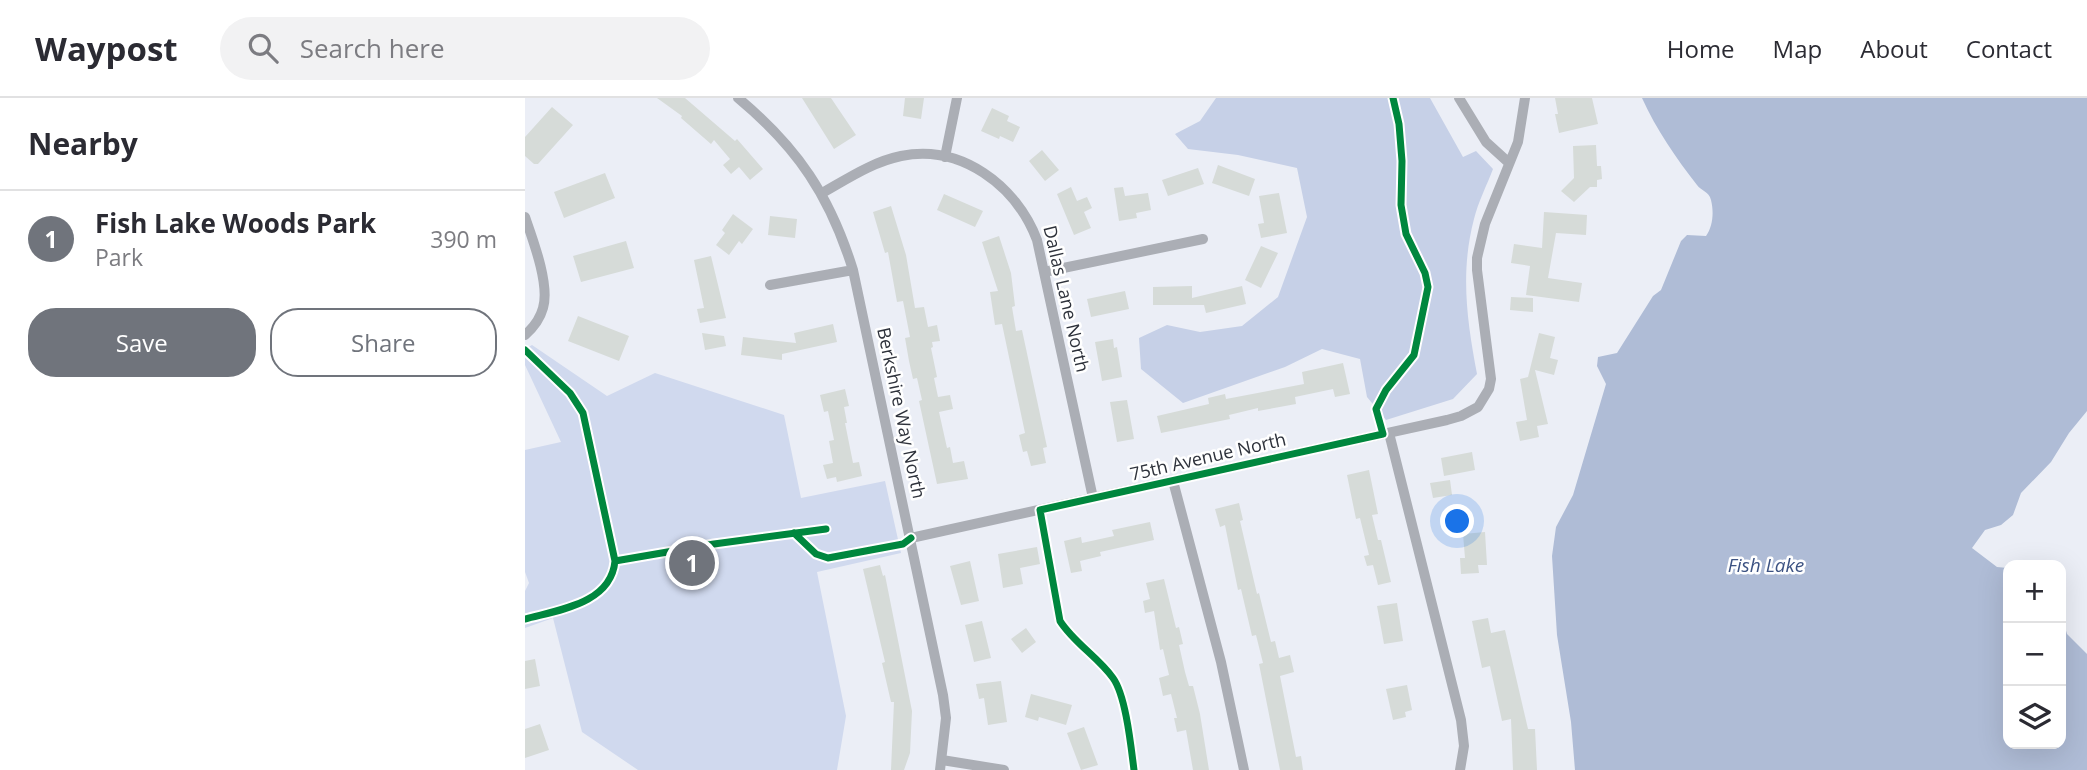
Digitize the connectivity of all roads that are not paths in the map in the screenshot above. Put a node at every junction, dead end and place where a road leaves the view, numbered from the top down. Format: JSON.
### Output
{"nodes":[{"id":1,"x":739,"y":98,"type":"edge"},
{"id":2,"x":957,"y":98,"type":"edge"},
{"id":3,"x":1459,"y":98,"type":"edge"},
{"id":4,"x":1525,"y":98,"type":"edge"},
{"id":5,"x":945,"y":157,"type":"junction"},
{"id":6,"x":1508,"y":162,"type":"junction"},
{"id":7,"x":822,"y":193,"type":"junction"},
{"id":8,"x":525,"y":217,"type":"edge"},
{"id":9,"x":1203,"y":239,"type":"dead end"},
{"id":10,"x":853,"y":270,"type":"junction"},
{"id":11,"x":1044,"y":272,"type":"junction"},
{"id":12,"x":770,"y":285,"type":"dead end"},
{"id":13,"x":525,"y":335,"type":"edge"},
{"id":14,"x":1389,"y":433,"type":"junction"},
{"id":15,"x":1173,"y":481,"type":"junction"},
{"id":16,"x":1093,"y":498,"type":"junction"},
{"id":17,"x":911,"y":538,"type":"junction"},
{"id":18,"x":941,"y":765,"type":"edge"},
{"id":19,"x":1004,"y":770,"type":"edge"},
{"id":20,"x":1244,"y":770,"type":"edge"},
{"id":21,"x":1460,"y":770,"type":"edge"}],
"edges":[{"from":1,"to":7,"type":"street","name":"Berkshire Way North"},
{"from":2,"to":5,"type":"street"},
{"from":3,"to":6,"type":"street"},
{"from":4,"to":6,"type":"street"},
{"from":5,"to":7,"type":"street","name":"Dallas Lane North"},
{"from":5,"to":11,"type":"street","name":"Dallas Lane North"},
{"from":6,"to":14,"type":"street","name":"75th Avenue North"},
{"from":7,"to":10,"type":"street","name":"Berkshire Way North"},
{"from":8,"to":13,"type":"street"},
{"from":9,"to":11,"type":"street"},
{"from":10,"to":12,"type":"street"},
{"from":10,"to":17,"type":"street","name":"Berkshire Way North"},
{"from":11,"to":16,"type":"street","name":"Dallas Lane North"},
{"from":14,"to":15,"type":"street","name":"75th Avenue North"},
{"from":14,"to":21,"type":"street"},
{"from":15,"to":16,"type":"street","name":"75th Avenue North"},
{"from":15,"to":20,"type":"street"},
{"from":16,"to":17,"type":"street","name":"75th Avenue North"},
{"from":17,"to":18,"type":"street","name":"Berkshire Way North"},
{"from":18,"to":19,"type":"street"}]}
